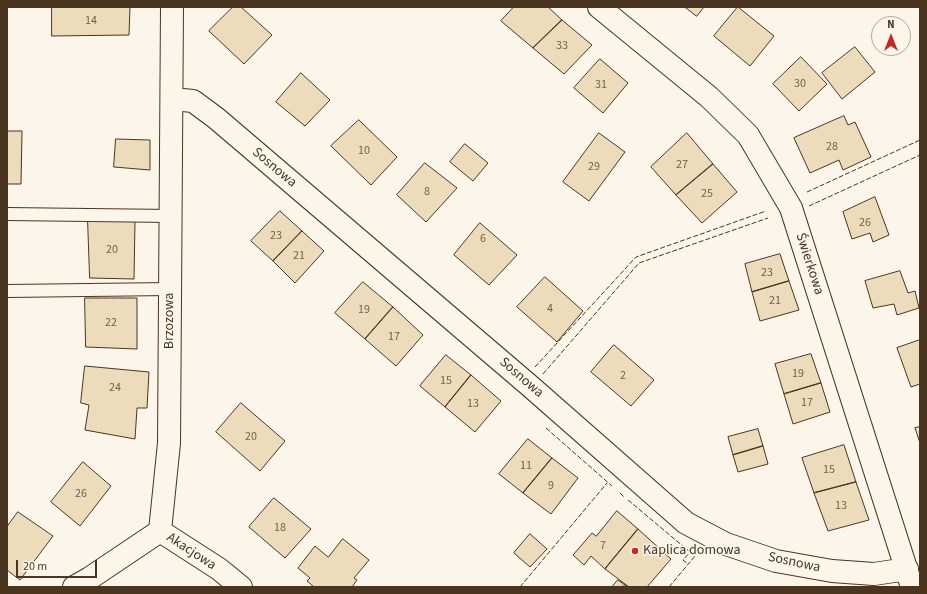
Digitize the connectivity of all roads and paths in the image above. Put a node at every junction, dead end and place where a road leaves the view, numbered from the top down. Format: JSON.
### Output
{"nodes":[{"id":1,"x":172,"y":7,"type":"edge"},
{"id":2,"x":599,"y":7,"type":"edge"},
{"id":3,"x":172,"y":99,"type":"junction"},
{"id":4,"x":7,"y":214,"type":"edge"},
{"id":5,"x":171,"y":216,"type":"junction"},
{"id":6,"x":170,"y":289,"type":"junction"},
{"id":7,"x":7,"y":291,"type":"edge"},
{"id":8,"x":160,"y":532,"type":"junction"},
{"id":9,"x":910,"y":578,"type":"edge"},
{"id":10,"x":74,"y":587,"type":"edge"},
{"id":11,"x":241,"y":587,"type":"edge"}],
"edges":[{"from":1,"to":3,"type":"street","name":"Brzozowa"},
{"from":2,"to":9,"type":"street","name":"Świerkowa"},
{"from":3,"to":5,"type":"street","name":"Brzozowa"},
{"from":3,"to":9,"type":"street","name":"Sosnowa"},
{"from":4,"to":5,"type":"lane"},
{"from":5,"to":6,"type":"street","name":"Brzozowa"},
{"from":6,"to":7,"type":"lane"},
{"from":6,"to":8,"type":"street","name":"Brzozowa"},
{"from":8,"to":10,"type":"street"},
{"from":8,"to":11,"type":"street","name":"Akacjowa"}]}
